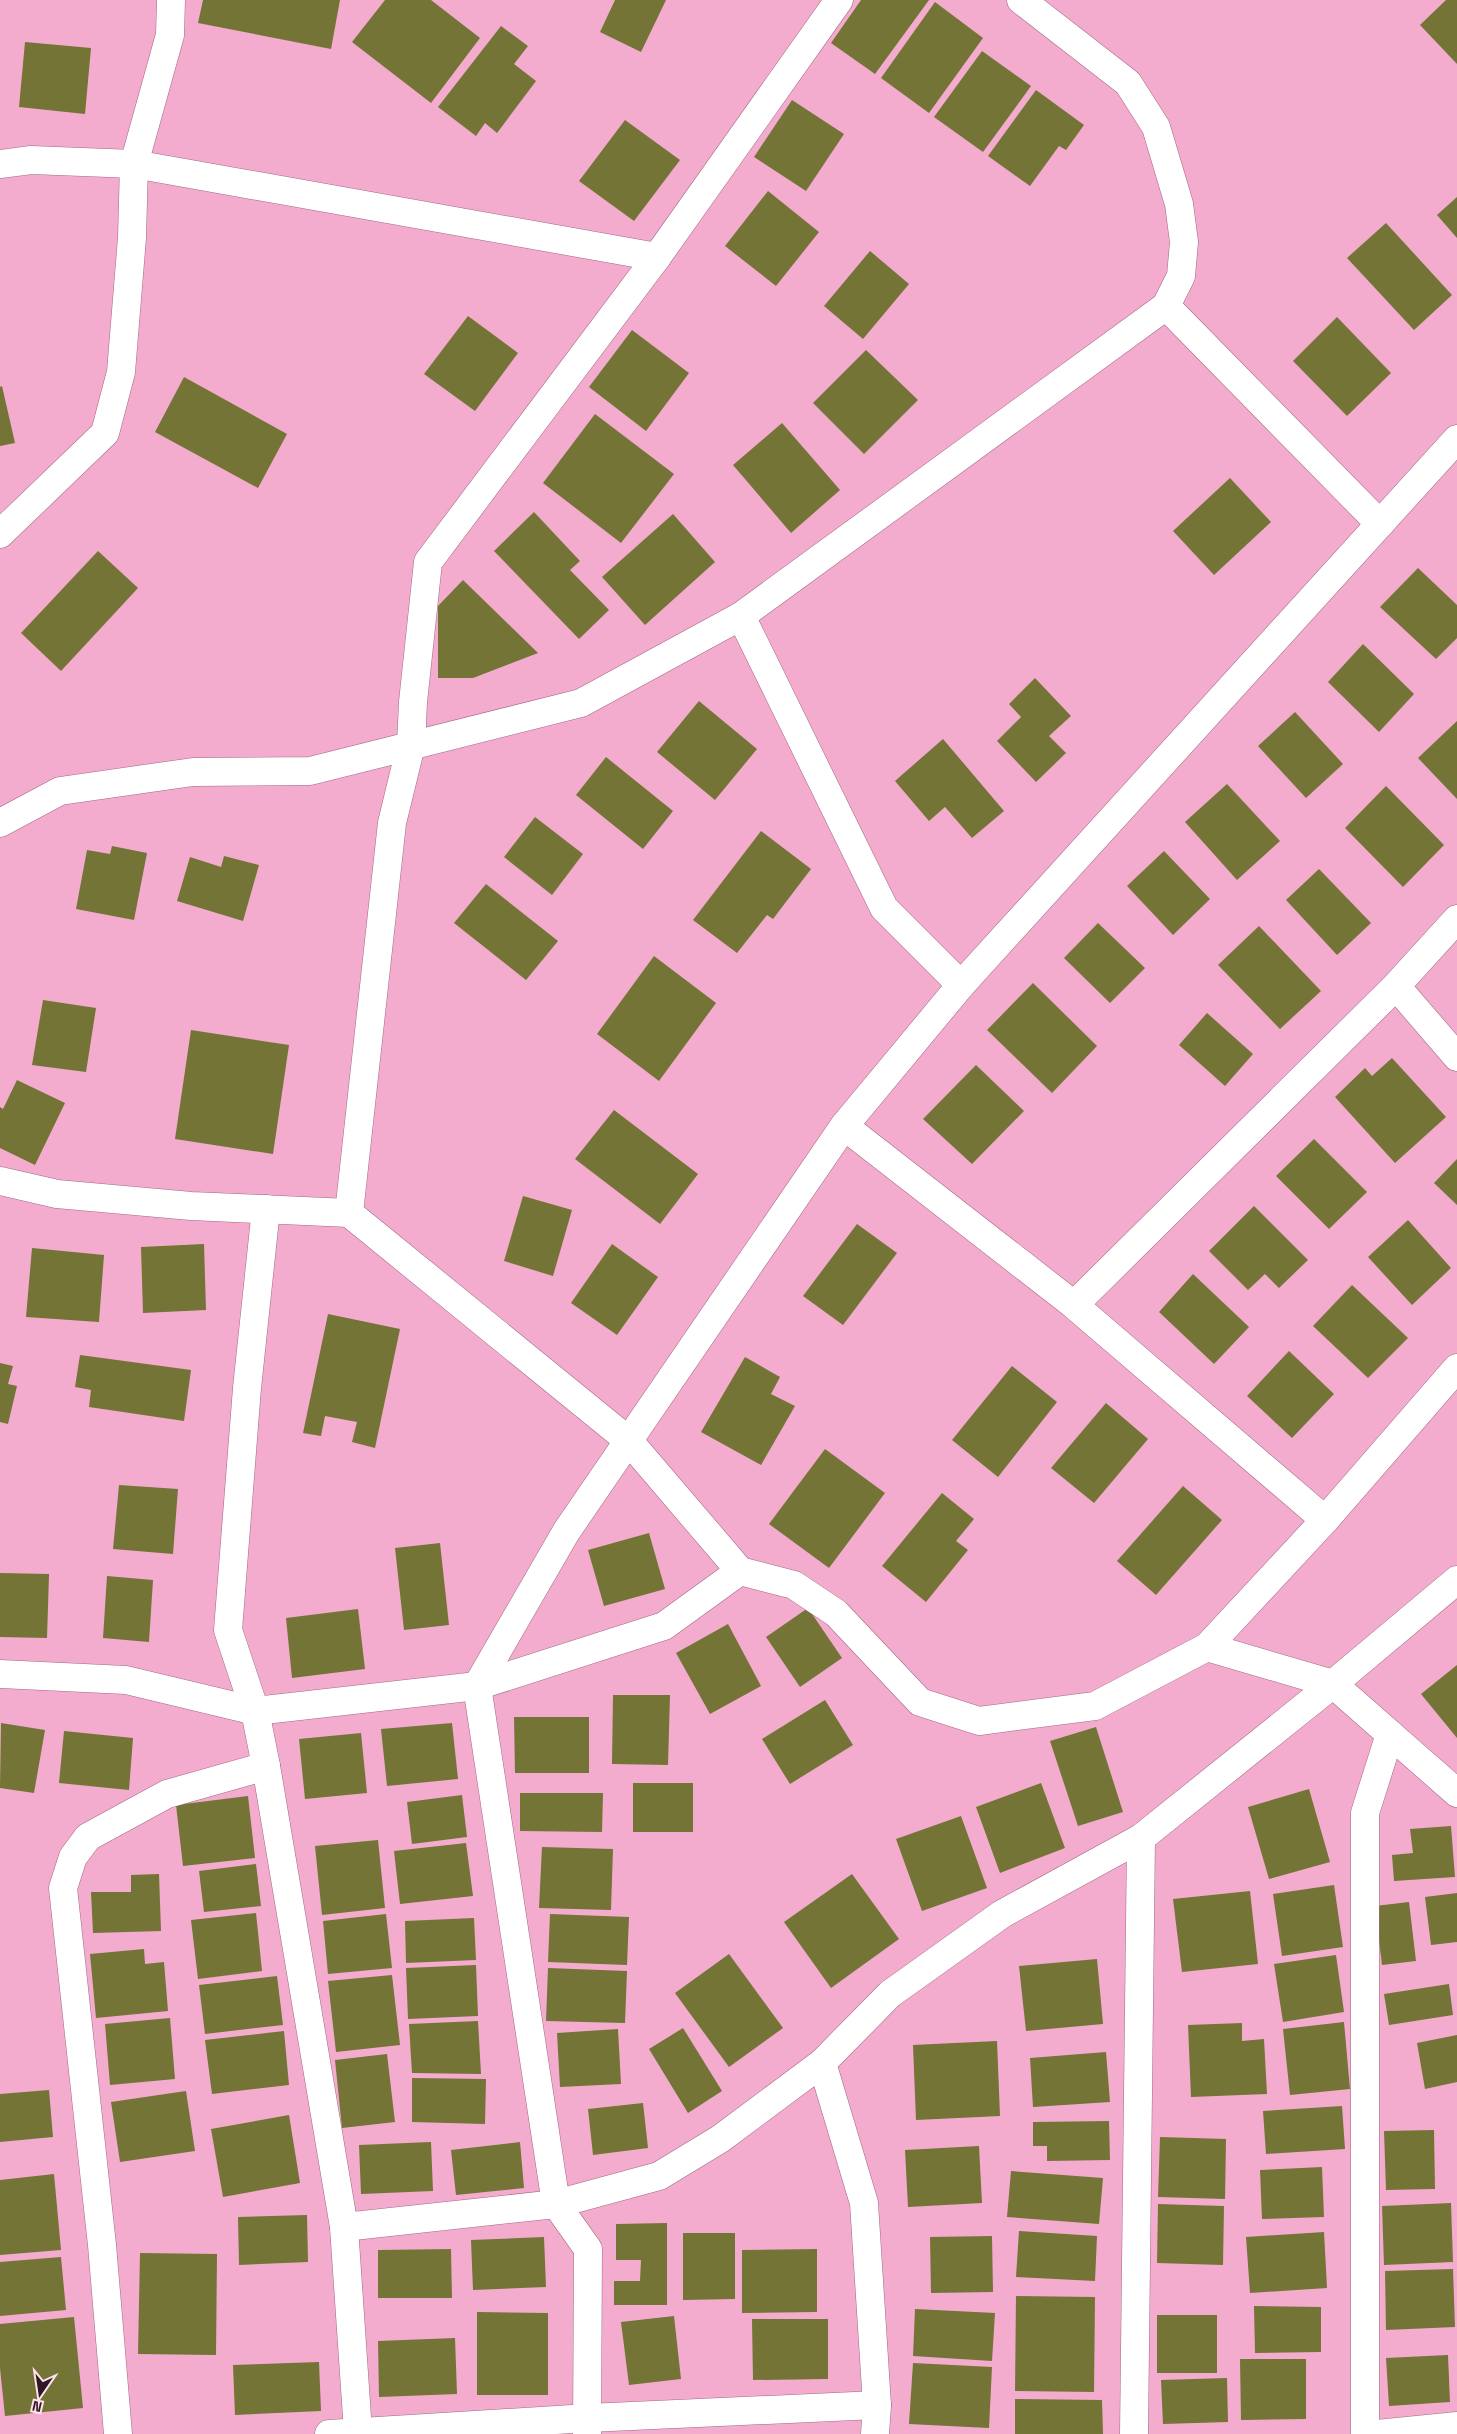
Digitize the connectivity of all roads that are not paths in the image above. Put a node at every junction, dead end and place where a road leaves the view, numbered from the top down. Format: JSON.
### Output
{"nodes":[{"id":1,"x":170,"y":0,"type":"edge"},
{"id":2,"x":839,"y":0,"type":"edge"},
{"id":3,"x":1022,"y":0,"type":"edge"},
{"id":4,"x":0,"y":164,"type":"edge"},
{"id":5,"x":134,"y":164,"type":"junction"},
{"id":6,"x":657,"y":257,"type":"junction"},
{"id":7,"x":1166,"y":306,"type":"junction"},
{"id":8,"x":1457,"y":439,"type":"edge"},
{"id":9,"x":1380,"y":524,"type":"junction"},
{"id":10,"x":0,"y":534,"type":"edge"},
{"id":11,"x":741,"y":616,"type":"junction"},
{"id":12,"x":411,"y":745,"type":"junction"},
{"id":13,"x":0,"y":823,"type":"edge"},
{"id":14,"x":1457,"y":919,"type":"edge"},
{"id":15,"x":961,"y":985,"type":"junction"},
{"id":16,"x":1396,"y":986,"type":"junction"},
{"id":17,"x":1457,"y":1056,"type":"edge"},
{"id":18,"x":844,"y":1126,"type":"junction"},
{"id":19,"x":0,"y":1181,"type":"edge"},
{"id":20,"x":266,"y":1209,"type":"junction"},
{"id":21,"x":349,"y":1213,"type":"junction"},
{"id":22,"x":1074,"y":1305,"type":"junction"},
{"id":23,"x":1457,"y":1368,"type":"edge"},
{"id":24,"x":629,"y":1441,"type":"junction"},
{"id":25,"x":1324,"y":1520,"type":"junction"},
{"id":26,"x":740,"y":1571,"type":"junction"},
{"id":27,"x":1457,"y":1580,"type":"edge"},
{"id":28,"x":1207,"y":1647,"type":"junction"},
{"id":29,"x":0,"y":1674,"type":"edge"},
{"id":30,"x":1334,"y":1684,"type":"junction"},
{"id":31,"x":477,"y":1686,"type":"junction"},
{"id":32,"x":255,"y":1711,"type":"junction"},
{"id":33,"x":1390,"y":1734,"type":"junction"},
{"id":34,"x":266,"y":1766,"type":"junction"},
{"id":35,"x":1457,"y":1793,"type":"edge"},
{"id":36,"x":1141,"y":1838,"type":"junction"},
{"id":37,"x":822,"y":2063,"type":"junction"},
{"id":38,"x":556,"y":2204,"type":"junction"},
{"id":39,"x":344,"y":2227,"type":"junction"},
{"id":40,"x":877,"y":2405,"type":"junction"},
{"id":41,"x":587,"y":2426,"type":"edge"},
{"id":42,"x":1457,"y":2426,"type":"edge"},
{"id":43,"x":358,"y":2432,"type":"junction"},
{"id":44,"x":118,"y":2434,"type":"edge"},
{"id":45,"x":329,"y":2434,"type":"edge"},
{"id":46,"x":875,"y":2434,"type":"edge"},
{"id":47,"x":1134,"y":2434,"type":"edge"},
{"id":48,"x":1365,"y":2434,"type":"edge"},
{"id":49,"x":1377,"y":2434,"type":"edge"}],
"edges":[{"from":1,"to":5,"type":"street"},
{"from":2,"to":6,"type":"street"},
{"from":3,"to":7,"type":"street"},
{"from":4,"to":5,"type":"street"},
{"from":5,"to":6,"type":"street"},
{"from":5,"to":10,"type":"street"},
{"from":6,"to":12,"type":"street"},
{"from":7,"to":9,"type":"street"},
{"from":7,"to":11,"type":"street"},
{"from":8,"to":9,"type":"street"},
{"from":9,"to":15,"type":"street"},
{"from":11,"to":12,"type":"street"},
{"from":11,"to":15,"type":"street"},
{"from":12,"to":13,"type":"street"},
{"from":12,"to":21,"type":"street"},
{"from":14,"to":16,"type":"street"},
{"from":15,"to":18,"type":"street"},
{"from":16,"to":17,"type":"street"},
{"from":16,"to":22,"type":"street"},
{"from":18,"to":22,"type":"street"},
{"from":18,"to":24,"type":"street"},
{"from":19,"to":20,"type":"street"},
{"from":20,"to":21,"type":"street"},
{"from":20,"to":32,"type":"street"},
{"from":21,"to":24,"type":"street"},
{"from":22,"to":25,"type":"street"},
{"from":23,"to":25,"type":"street"},
{"from":24,"to":26,"type":"street"},
{"from":24,"to":31,"type":"street"},
{"from":25,"to":28,"type":"street"},
{"from":26,"to":28,"type":"street"},
{"from":26,"to":31,"type":"street"},
{"from":27,"to":30,"type":"street"},
{"from":28,"to":30,"type":"street"},
{"from":29,"to":32,"type":"street"},
{"from":30,"to":33,"type":"street"},
{"from":30,"to":36,"type":"street"},
{"from":31,"to":32,"type":"street"},
{"from":31,"to":38,"type":"street"},
{"from":32,"to":34,"type":"street"},
{"from":33,"to":35,"type":"street"},
{"from":33,"to":48,"type":"street"},
{"from":34,"to":39,"type":"street"},
{"from":34,"to":44,"type":"street"},
{"from":36,"to":37,"type":"street"},
{"from":36,"to":47,"type":"street"},
{"from":37,"to":38,"type":"street"},
{"from":37,"to":40,"type":"street"},
{"from":38,"to":39,"type":"street"},
{"from":38,"to":41,"type":"street"},
{"from":39,"to":43,"type":"street"},
{"from":40,"to":41,"type":"street"},
{"from":40,"to":46,"type":"street"},
{"from":41,"to":43,"type":"street"},
{"from":42,"to":49,"type":"street"},
{"from":43,"to":45,"type":"street"}]}
